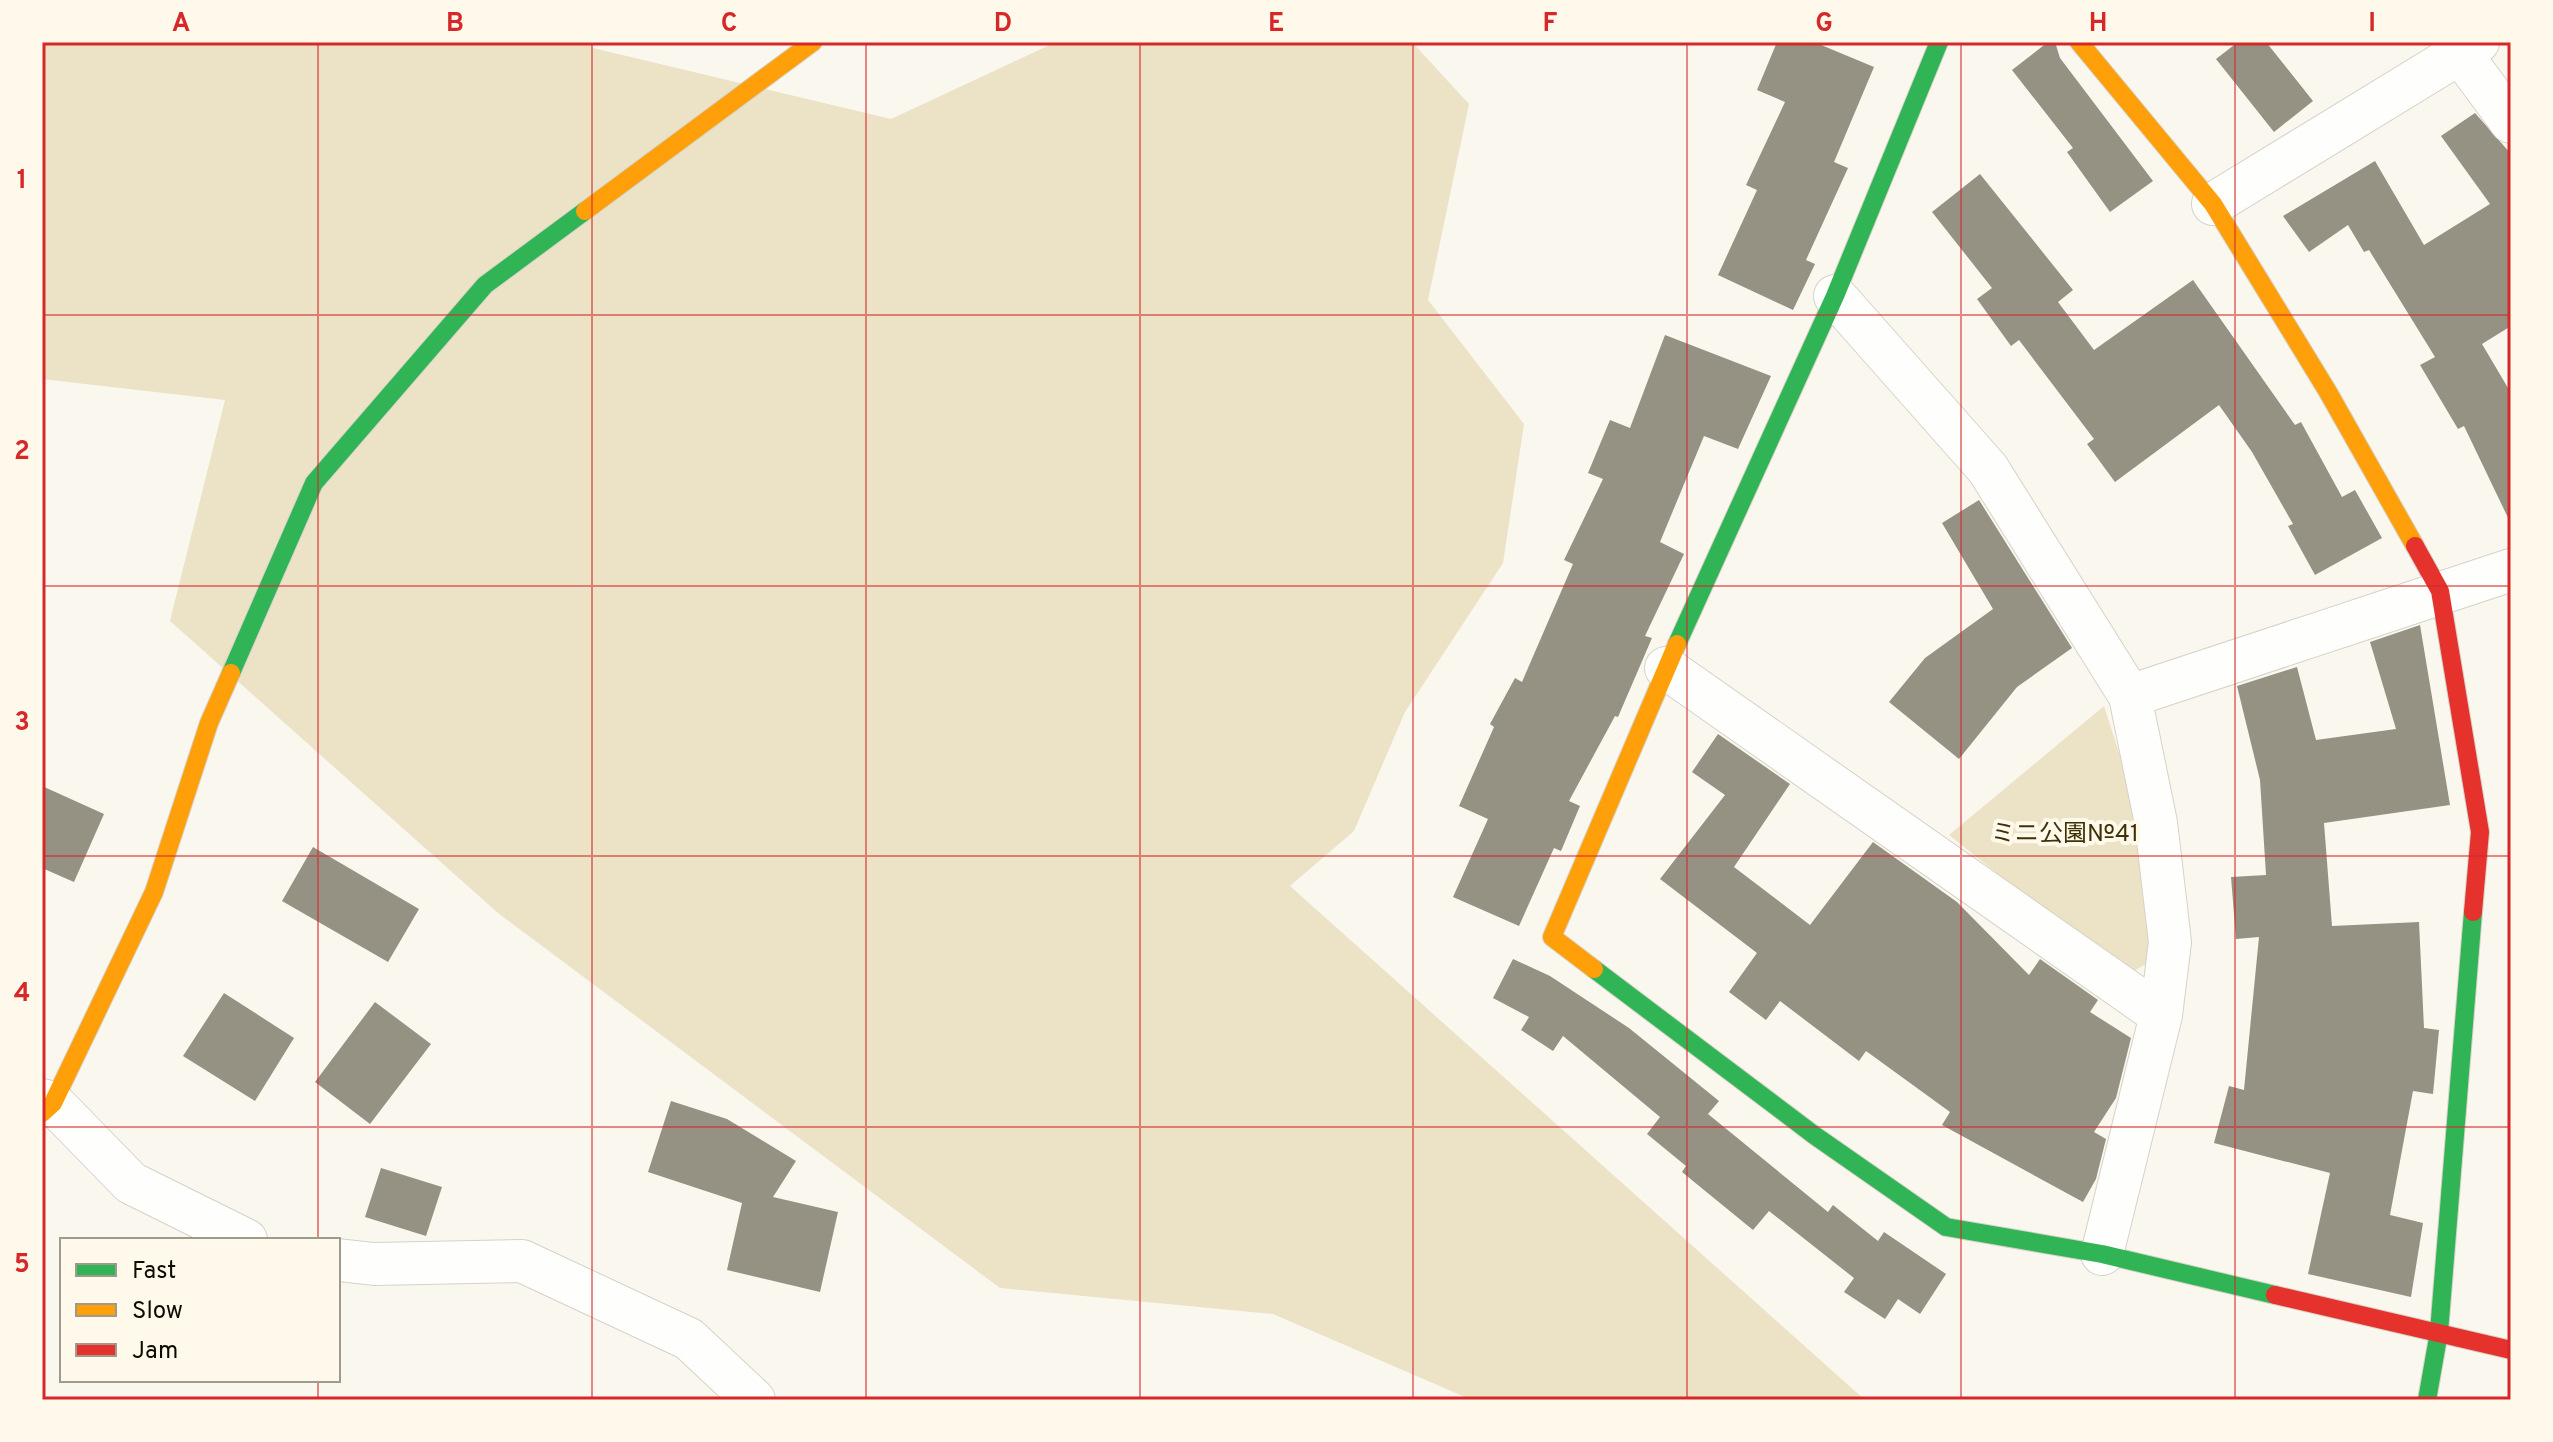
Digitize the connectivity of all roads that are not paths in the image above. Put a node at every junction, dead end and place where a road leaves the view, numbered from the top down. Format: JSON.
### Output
{"nodes":[{"id":1,"x":813,"y":42,"type":"edge"},
{"id":2,"x":1939,"y":42,"type":"edge"},
{"id":3,"x":2079,"y":42,"type":"edge"},
{"id":4,"x":2464,"y":46,"type":"edge"},
{"id":5,"x":2511,"y":122,"type":"edge"},
{"id":6,"x":2213,"y":204,"type":"junction"},
{"id":7,"x":1835,"y":296,"type":"junction"},
{"id":8,"x":2511,"y":570,"type":"edge"},
{"id":9,"x":2440,"y":591,"type":"junction"},
{"id":10,"x":1666,"y":668,"type":"junction"},
{"id":11,"x":2130,"y":696,"type":"junction"},
{"id":12,"x":2161,"y":1015,"type":"junction"},
{"id":13,"x":46,"y":1105,"type":"edge"},
{"id":14,"x":242,"y":1238,"type":"edge"},
{"id":15,"x":2102,"y":1254,"type":"junction"},
{"id":16,"x":340,"y":1260,"type":"edge"},
{"id":17,"x":2439,"y":1332,"type":"junction"},
{"id":18,"x":2511,"y":1350,"type":"edge"},
{"id":19,"x":754,"y":1400,"type":"edge"},
{"id":20,"x":2427,"y":1400,"type":"edge"}],
"edges":[{"from":1,"to":13,"type":"street"},
{"from":2,"to":7,"type":"street"},
{"from":3,"to":6,"type":"street"},
{"from":4,"to":5,"type":"street"},
{"from":4,"to":6,"type":"street"},
{"from":6,"to":9,"type":"street"},
{"from":7,"to":10,"type":"street"},
{"from":7,"to":11,"type":"street"},
{"from":8,"to":9,"type":"street"},
{"from":9,"to":11,"type":"street"},
{"from":9,"to":17,"type":"street"},
{"from":10,"to":12,"type":"street"},
{"from":10,"to":15,"type":"street"},
{"from":11,"to":12,"type":"street"},
{"from":12,"to":15,"type":"street"},
{"from":13,"to":14,"type":"street"},
{"from":15,"to":17,"type":"street"},
{"from":16,"to":19,"type":"street"},
{"from":17,"to":18,"type":"street"},
{"from":17,"to":20,"type":"street"}]}
